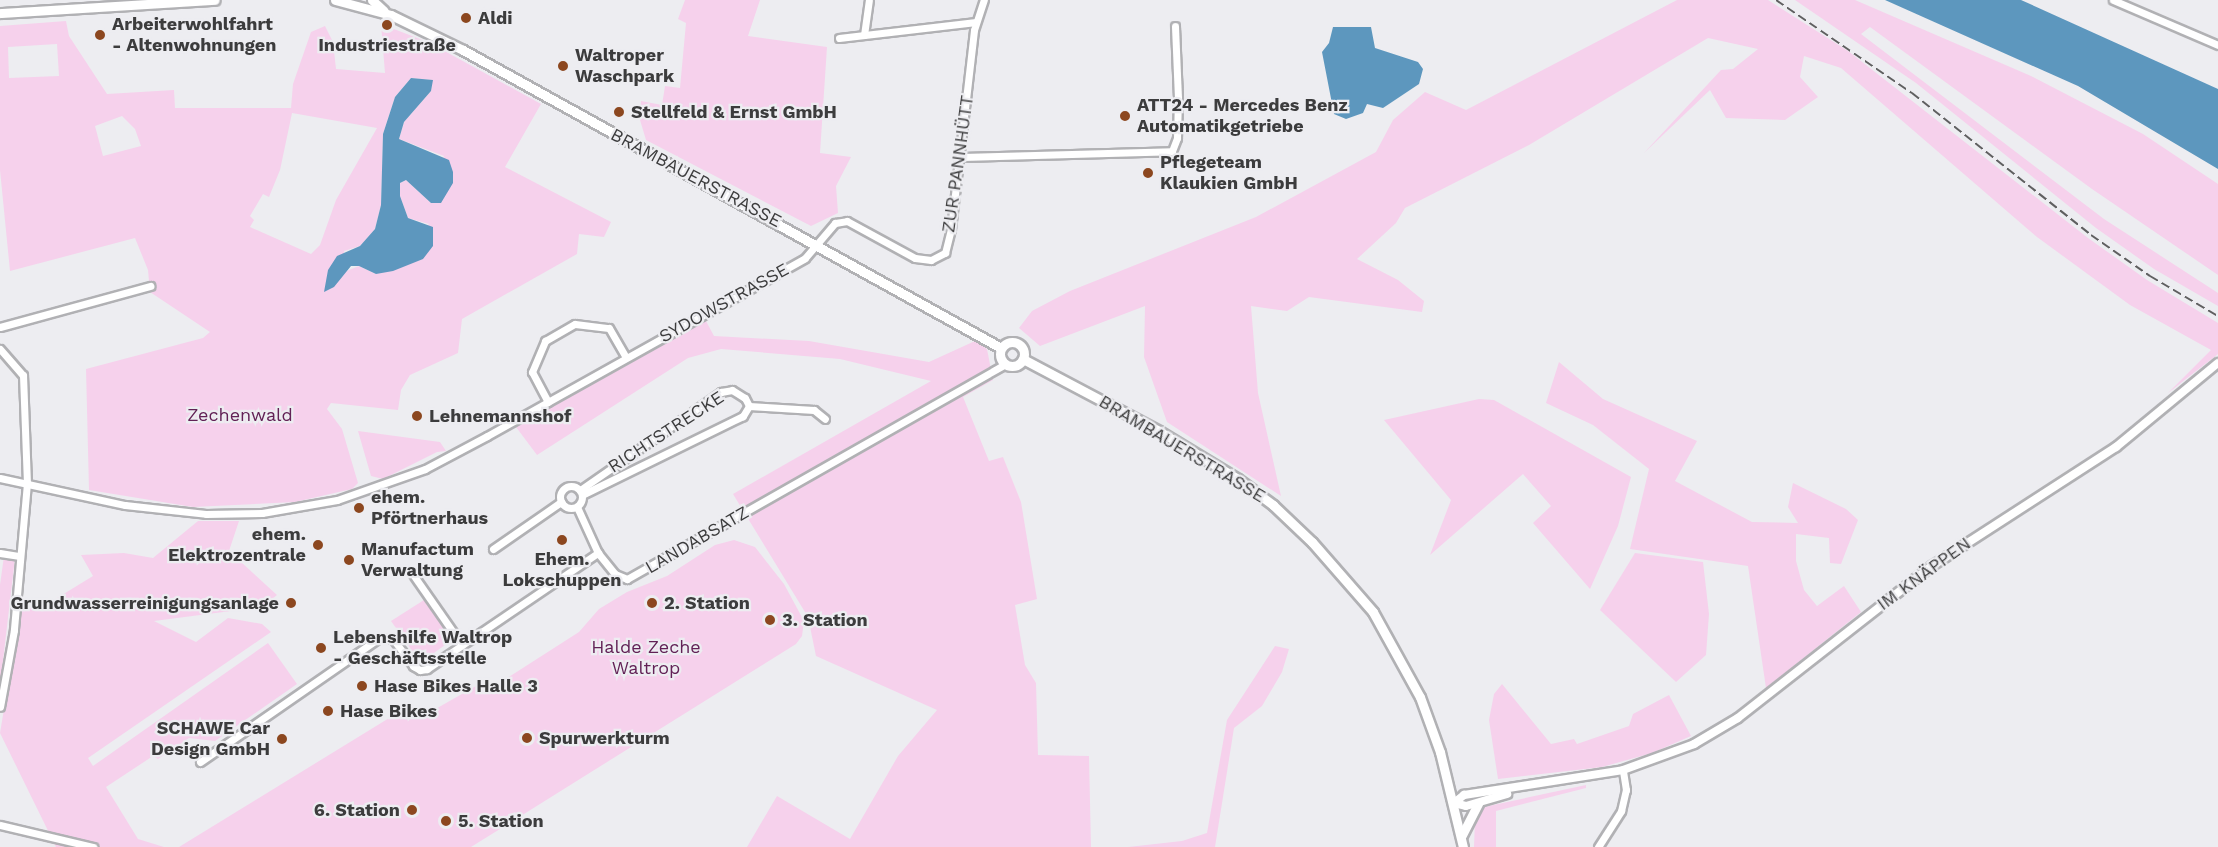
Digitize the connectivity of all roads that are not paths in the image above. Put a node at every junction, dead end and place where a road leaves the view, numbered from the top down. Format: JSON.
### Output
{"nodes":[{"id":1,"x":215,"y":0,"type":"edge"},
{"id":2,"x":340,"y":0,"type":"edge"},
{"id":3,"x":372,"y":0,"type":"edge"},
{"id":4,"x":869,"y":0,"type":"edge"},
{"id":5,"x":984,"y":0,"type":"edge"},
{"id":6,"x":2113,"y":0,"type":"edge"},
{"id":7,"x":138,"y":2,"type":"edge"},
{"id":8,"x":0,"y":14,"type":"edge"},
{"id":9,"x":388,"y":14,"type":"junction"},
{"id":10,"x":976,"y":22,"type":"junction"},
{"id":11,"x":1175,"y":26,"type":"dead end"},
{"id":12,"x":864,"y":35,"type":"junction"},
{"id":13,"x":839,"y":38,"type":"dead end"},
{"id":14,"x":2218,"y":45,"type":"edge"},
{"id":15,"x":962,"y":157,"type":"junction"},
{"id":16,"x":816,"y":242,"type":"junction"},
{"id":17,"x":150,"y":286,"type":"dead end"},
{"id":18,"x":0,"y":327,"type":"edge"},
{"id":19,"x":1001,"y":348,"type":"junction"},
{"id":20,"x":0,"y":349,"type":"edge"},
{"id":21,"x":626,"y":358,"type":"junction"},
{"id":22,"x":1023,"y":359,"type":"junction"},
{"id":23,"x":2218,"y":363,"type":"edge"},
{"id":24,"x":1005,"y":364,"type":"junction"},
{"id":25,"x":548,"y":402,"type":"junction"},
{"id":26,"x":749,"y":406,"type":"junction"},
{"id":27,"x":825,"y":418,"type":"dead end"},
{"id":28,"x":0,"y":478,"type":"edge"},
{"id":29,"x":27,"y":483,"type":"junction"},
{"id":30,"x":581,"y":492,"type":"junction"},
{"id":31,"x":561,"y":501,"type":"junction"},
{"id":32,"x":577,"y":507,"type":"junction"},
{"id":33,"x":493,"y":549,"type":"dead end"},
{"id":34,"x":0,"y":553,"type":"edge"},
{"id":35,"x":598,"y":553,"type":"junction"},
{"id":36,"x":20,"y":556,"type":"junction"},
{"id":37,"x":414,"y":576,"type":"dead end"},
{"id":38,"x":462,"y":645,"type":"junction"},
{"id":39,"x":0,"y":707,"type":"edge"},
{"id":40,"x":200,"y":762,"type":"dead end"},
{"id":41,"x":1623,"y":770,"type":"junction"},
{"id":42,"x":1525,"y":788,"type":"junction"},
{"id":43,"x":1454,"y":803,"type":"junction"},
{"id":44,"x":1478,"y":803,"type":"junction"},
{"id":45,"x":0,"y":825,"type":"edge"},
{"id":46,"x":1462,"y":842,"type":"edge"},
{"id":47,"x":93,"y":847,"type":"edge"},
{"id":48,"x":1598,"y":847,"type":"edge"}],
"edges":[{"from":1,"to":7,"type":"main road"},
{"from":2,"to":9,"type":"main road","name":"BRAMBAUERSTRASSE"},
{"from":3,"to":9,"type":"main road","name":"BRAMBAUERSTRASSE"},
{"from":4,"to":12,"type":"street"},
{"from":5,"to":10,"type":"street","name":"ZUR PANNHÜTT"},
{"from":6,"to":14,"type":"street"},
{"from":7,"to":8,"type":"main road"},
{"from":9,"to":16,"type":"main road","name":"BRAMBAUERSTRASSE"},
{"from":10,"to":12,"type":"street"},
{"from":10,"to":15,"type":"street","name":"ZUR PANNHÜTT"},
{"from":11,"to":15,"type":"street"},
{"from":12,"to":13,"type":"street"},
{"from":15,"to":16,"type":"street","name":"ZUR PANNHÜTT"},
{"from":16,"to":19,"type":"main road","name":"BRAMBAUERSTRASSE"},
{"from":16,"to":21,"type":"street","name":"SYDOWSTRASSE"},
{"from":17,"to":18,"type":"street"},
{"from":19,"to":22,"type":"main road"},
{"from":19,"to":24,"type":"main road"},
{"from":20,"to":29,"type":"street"},
{"from":21,"to":25,"type":"street","name":"SYDOWSTRASSE"},
{"from":21,"to":25,"type":"street"},
{"from":22,"to":24,"type":"main road"},
{"from":22,"to":43,"type":"main road","name":"BRAMBAUERSTRASSE"},
{"from":23,"to":41,"type":"street","name":"IM KNÄPPEN"},
{"from":24,"to":35,"type":"street","name":"LANDABSATZ"},
{"from":25,"to":29,"type":"street","name":"SYDOWSTRASSE"},
{"from":26,"to":27,"type":"street","name":"RICHTSTRECKE"},
{"from":26,"to":30,"type":"street","name":"RICHTSTRECKE"},
{"from":26,"to":30,"type":"street","name":"RICHTSTRECKE"},
{"from":28,"to":29,"type":"street","name":"SYDOWSTRASSE"},
{"from":29,"to":36,"type":"street"},
{"from":30,"to":31,"type":"street","name":"RICHTSTRECKE"},
{"from":30,"to":32,"type":"street"},
{"from":31,"to":32,"type":"street"},
{"from":31,"to":33,"type":"street","name":"RICHTSTRECKE"},
{"from":32,"to":35,"type":"street"},
{"from":34,"to":36,"type":"street"},
{"from":35,"to":38,"type":"street"},
{"from":36,"to":39,"type":"street"},
{"from":37,"to":38,"type":"street"},
{"from":38,"to":40,"type":"street"},
{"from":41,"to":42,"type":"street","name":"IM KNÄPPEN"},
{"from":41,"to":48,"type":"street"},
{"from":42,"to":43,"type":"street","name":"IM KNÄPPEN"},
{"from":42,"to":44,"type":"street"},
{"from":43,"to":44,"type":"street"},
{"from":43,"to":46,"type":"main road","name":"BRAMBAUERSTRASSE"},
{"from":44,"to":46,"type":"main road"},
{"from":45,"to":47,"type":"street"}]}
